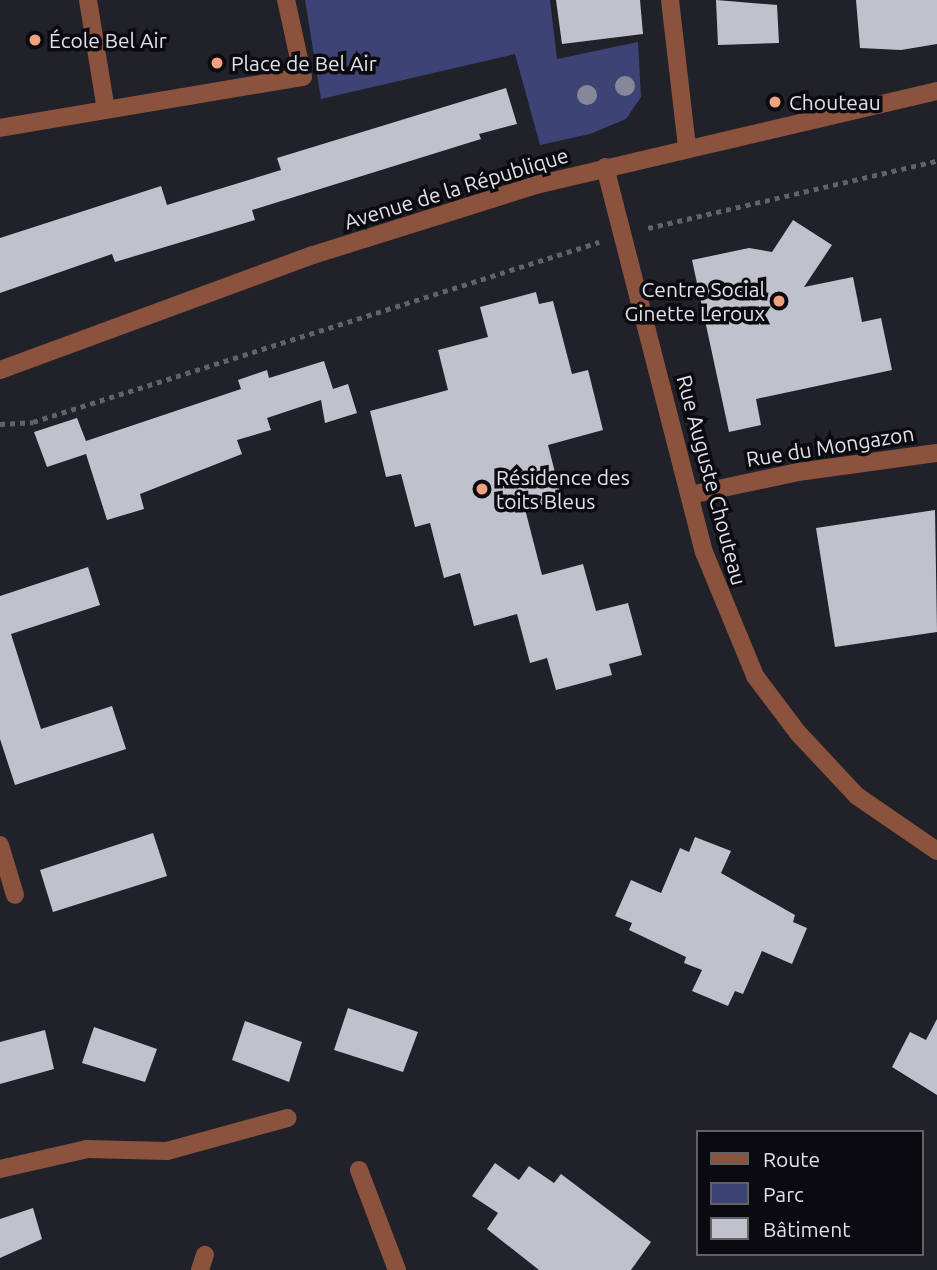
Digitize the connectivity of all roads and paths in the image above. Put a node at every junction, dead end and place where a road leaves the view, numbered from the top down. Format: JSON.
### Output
{"nodes":[{"id":1,"x":88,"y":0,"type":"edge"},
{"id":2,"x":286,"y":0,"type":"edge"},
{"id":3,"x":670,"y":0,"type":"edge"},
{"id":4,"x":937,"y":91,"type":"edge"},
{"id":5,"x":106,"y":110,"type":"junction"},
{"id":6,"x":0,"y":128,"type":"edge"},
{"id":7,"x":687,"y":146,"type":"junction"},
{"id":8,"x":937,"y":161,"type":"edge"},
{"id":9,"x":605,"y":167,"type":"junction"},
{"id":10,"x":624,"y":234,"type":"junction"},
{"id":11,"x":0,"y":370,"type":"edge"},
{"id":12,"x":0,"y":424,"type":"edge"},
{"id":13,"x":937,"y":453,"type":"edge"},
{"id":14,"x":690,"y":495,"type":"junction"},
{"id":15,"x":0,"y":845,"type":"edge"},
{"id":16,"x":937,"y":851,"type":"edge"},
{"id":17,"x":15,"y":895,"type":"dead end"},
{"id":18,"x":288,"y":1118,"type":"dead end"},
{"id":19,"x":0,"y":1168,"type":"edge"},
{"id":20,"x":359,"y":1170,"type":"dead end"},
{"id":21,"x":397,"y":1270,"type":"edge"}],
"edges":[{"from":1,"to":5,"type":"street"},
{"from":2,"to":5,"type":"street"},
{"from":3,"to":7,"type":"street"},
{"from":4,"to":7,"type":"street","name":"Avenue de la République"},
{"from":5,"to":6,"type":"street"},
{"from":7,"to":9,"type":"street","name":"Avenue de la République"},
{"from":8,"to":10,"type":"path"},
{"from":9,"to":10,"type":"street","name":"Rue Auguste Chouteau"},
{"from":9,"to":11,"type":"street","name":"Avenue de la République"},
{"from":10,"to":12,"type":"path"},
{"from":10,"to":14,"type":"street","name":"Rue Auguste Chouteau"},
{"from":13,"to":14,"type":"street","name":"Rue du Mongazon"},
{"from":14,"to":16,"type":"street","name":"Rue Auguste Chouteau"},
{"from":15,"to":17,"type":"street"},
{"from":18,"to":19,"type":"street"},
{"from":20,"to":21,"type":"street"}]}
